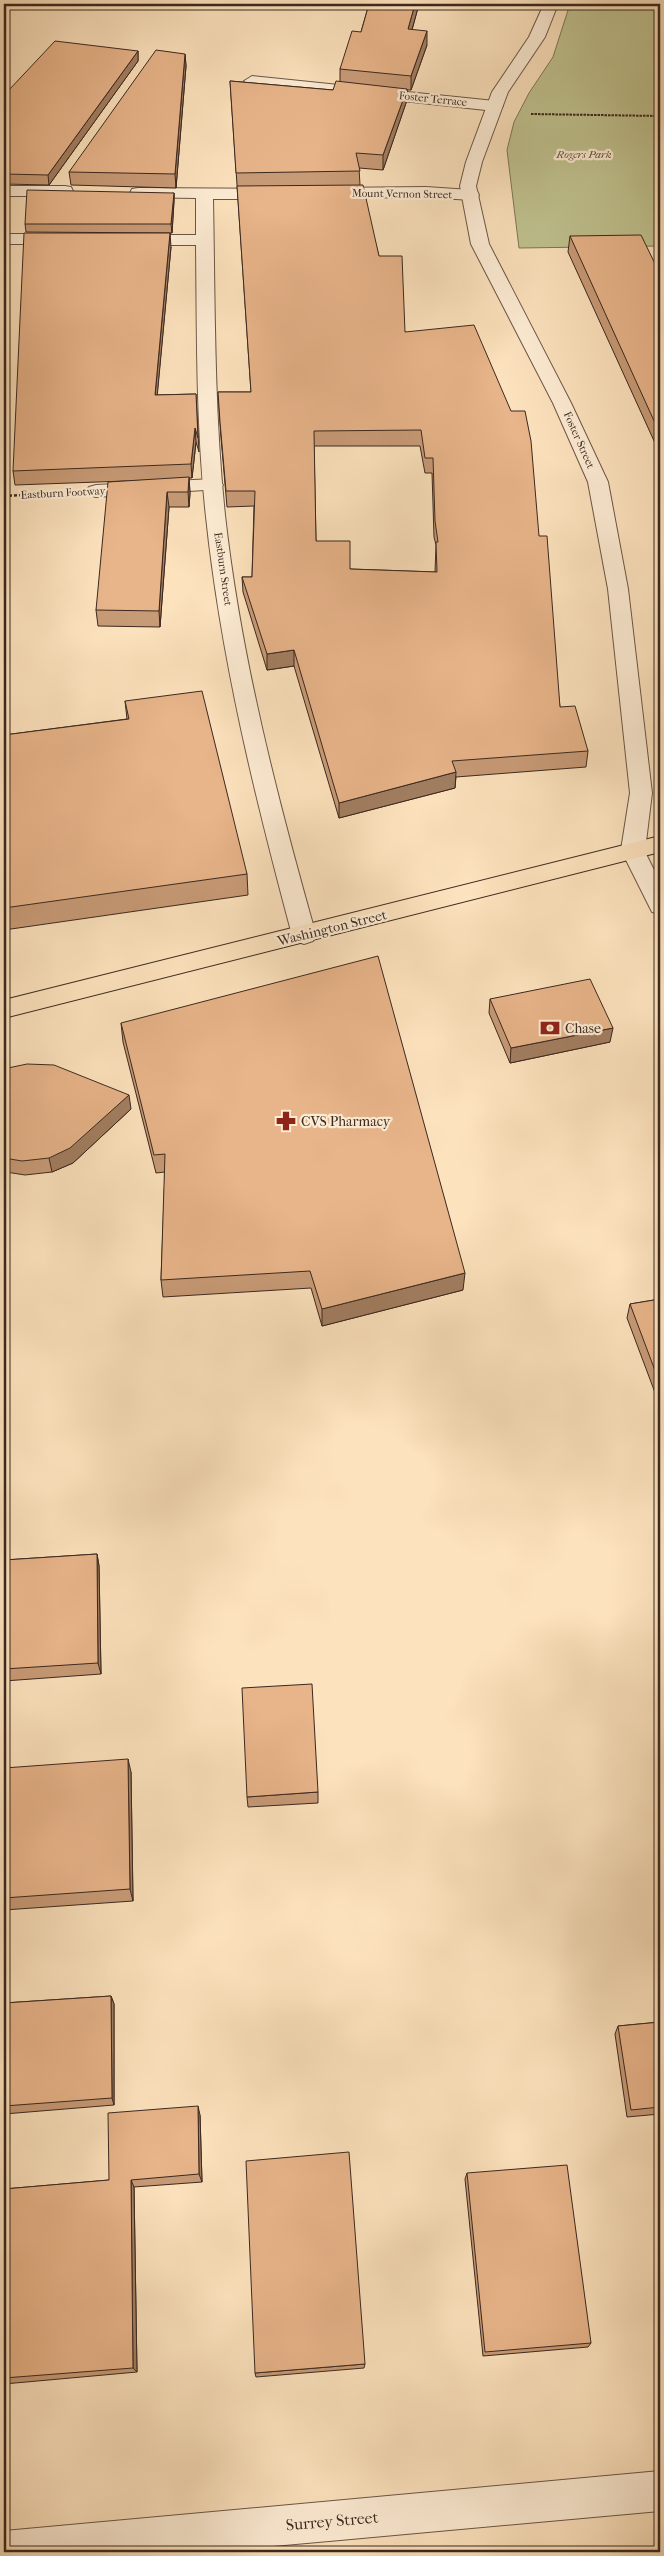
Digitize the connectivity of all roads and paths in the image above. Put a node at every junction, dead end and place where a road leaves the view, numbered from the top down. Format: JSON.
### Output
{"nodes":[{"id":1,"x":551,"y":4,"type":"edge"},
{"id":2,"x":252,"y":81,"type":"edge"},
{"id":3,"x":495,"y":106,"type":"junction"},
{"id":4,"x":540,"y":114,"type":"dead end"},
{"id":5,"x":660,"y":116,"type":"edge"},
{"id":6,"x":68,"y":175,"type":"dead end"},
{"id":7,"x":4,"y":191,"type":"edge"},
{"id":8,"x":56,"y":191,"type":"junction"},
{"id":9,"x":86,"y":192,"type":"edge"},
{"id":10,"x":125,"y":193,"type":"edge"},
{"id":11,"x":291,"y":194,"type":"edge"},
{"id":12,"x":310,"y":194,"type":"edge"},
{"id":13,"x":204,"y":195,"type":"junction"},
{"id":14,"x":471,"y":195,"type":"junction"},
{"id":15,"x":4,"y":239,"type":"edge"},
{"id":16,"x":81,"y":239,"type":"edge"},
{"id":17,"x":119,"y":240,"type":"edge"},
{"id":18,"x":205,"y":240,"type":"junction"},
{"id":19,"x":213,"y":486,"type":"junction"},
{"id":20,"x":96,"y":491,"type":"joint"},
{"id":21,"x":4,"y":496,"type":"edge"},
{"id":22,"x":660,"y":844,"type":"edge"},
{"id":23,"x":633,"y":850,"type":"junction"},
{"id":24,"x":660,"y":906,"type":"edge"},
{"id":25,"x":304,"y":936,"type":"junction"},
{"id":26,"x":4,"y":1009,"type":"edge"},
{"id":27,"x":660,"y":2492,"type":"edge"},
{"id":28,"x":4,"y":2551,"type":"edge"}],
"edges":[{"from":1,"to":3,"type":"street","name":"Foster Street"},
{"from":2,"to":3,"type":"street","name":"Foster Terrace"},
{"from":3,"to":14,"type":"street","name":"Foster Street"},
{"from":4,"to":5,"type":"path"},
{"from":6,"to":8,"type":"street"},
{"from":7,"to":8,"type":"street"},
{"from":8,"to":9,"type":"street"},
{"from":10,"to":13,"type":"street"},
{"from":11,"to":13,"type":"street"},
{"from":12,"to":14,"type":"street","name":"Mount Vernon Street"},
{"from":13,"to":18,"type":"street","name":"Eastburn Street"},
{"from":14,"to":23,"type":"street","name":"Foster Street"},
{"from":15,"to":16,"type":"street"},
{"from":17,"to":18,"type":"street"},
{"from":18,"to":19,"type":"street","name":"Eastburn Street"},
{"from":19,"to":20,"type":"street","name":"Eastburn Footway"},
{"from":19,"to":25,"type":"street","name":"Eastburn Street"},
{"from":20,"to":21,"type":"path","name":"Eastburn Footway"},
{"from":22,"to":23,"type":"main road","name":"Washington Street"},
{"from":23,"to":24,"type":"street"},
{"from":23,"to":25,"type":"main road","name":"Washington Street"},
{"from":25,"to":26,"type":"main road","name":"Washington Street"},
{"from":27,"to":28,"type":"street","name":"Surrey Street"}]}
